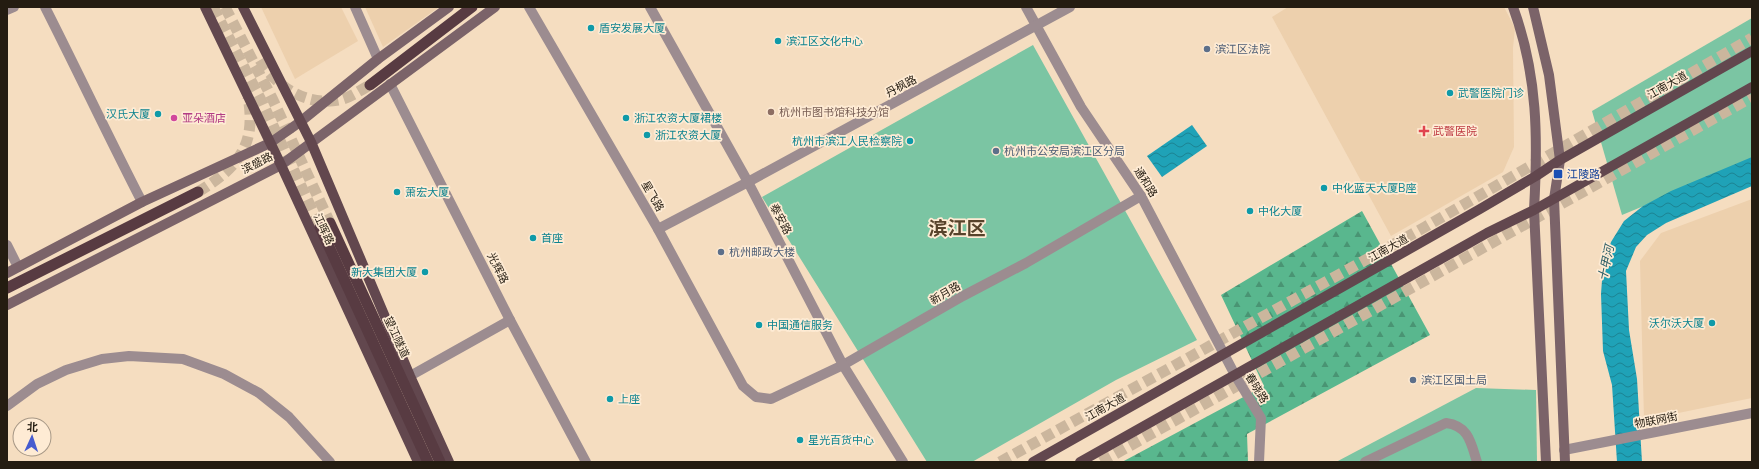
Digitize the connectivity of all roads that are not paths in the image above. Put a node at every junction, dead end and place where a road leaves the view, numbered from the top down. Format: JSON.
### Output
{"nodes":[{"id":1,"x":14,"y":7,"type":"edge"},
{"id":2,"x":45,"y":7,"type":"edge"},
{"id":3,"x":205,"y":7,"type":"edge"},
{"id":4,"x":243,"y":7,"type":"edge"},
{"id":5,"x":355,"y":7,"type":"edge"},
{"id":6,"x":449,"y":7,"type":"edge"},
{"id":7,"x":472,"y":7,"type":"edge"},
{"id":8,"x":495,"y":7,"type":"edge"},
{"id":9,"x":529,"y":7,"type":"edge"},
{"id":10,"x":650,"y":7,"type":"edge"},
{"id":11,"x":1026,"y":7,"type":"edge"},
{"id":12,"x":1070,"y":7,"type":"edge"},
{"id":13,"x":1513,"y":7,"type":"edge"},
{"id":14,"x":1533,"y":7,"type":"edge"},
{"id":15,"x":7,"y":10,"type":"edge"},
{"id":16,"x":1037,"y":26,"type":"junction"},
{"id":17,"x":1752,"y":51,"type":"edge"},
{"id":18,"x":378,"y":59,"type":"junction"},
{"id":19,"x":390,"y":84,"type":"junction"},
{"id":20,"x":370,"y":85,"type":"tunnel mouth"},
{"id":21,"x":1752,"y":87,"type":"edge"},
{"id":22,"x":300,"y":122,"type":"junction"},
{"id":23,"x":311,"y":142,"type":"junction"},
{"id":24,"x":270,"y":143,"type":"junction"},
{"id":25,"x":1560,"y":160,"type":"junction"},
{"id":26,"x":281,"y":165,"type":"junction"},
{"id":27,"x":1536,"y":176,"type":"junction"},
{"id":28,"x":748,"y":182,"type":"junction"},
{"id":29,"x":198,"y":192,"type":"tunnel mouth"},
{"id":30,"x":1141,"y":196,"type":"junction"},
{"id":31,"x":1554,"y":199,"type":"junction"},
{"id":32,"x":142,"y":202,"type":"junction"},
{"id":33,"x":1534,"y":210,"type":"junction"},
{"id":34,"x":658,"y":229,"type":"junction"},
{"id":35,"x":7,"y":246,"type":"edge"},
{"id":36,"x":18,"y":267,"type":"junction"},
{"id":37,"x":7,"y":272,"type":"edge"},
{"id":38,"x":7,"y":288,"type":"edge"},
{"id":39,"x":7,"y":305,"type":"edge"},
{"id":40,"x":510,"y":320,"type":"junction"},
{"id":41,"x":1225,"y":354,"type":"junction"},
{"id":42,"x":843,"y":365,"type":"junction"},
{"id":43,"x":1235,"y":375,"type":"junction"},
{"id":44,"x":410,"y":376,"type":"junction"},
{"id":45,"x":756,"y":397,"type":"joint"},
{"id":46,"x":7,"y":406,"type":"edge"},
{"id":47,"x":1752,"y":413,"type":"edge"},
{"id":48,"x":1564,"y":450,"type":"junction"},
{"id":49,"x":330,"y":462,"type":"edge"},
{"id":50,"x":418,"y":462,"type":"edge"},
{"id":51,"x":428,"y":462,"type":"edge"},
{"id":52,"x":440,"y":462,"type":"edge"},
{"id":53,"x":448,"y":462,"type":"edge"},
{"id":54,"x":586,"y":462,"type":"edge"},
{"id":55,"x":903,"y":462,"type":"edge"},
{"id":56,"x":1032,"y":462,"type":"edge"},
{"id":57,"x":1080,"y":462,"type":"edge"},
{"id":58,"x":1260,"y":462,"type":"edge"},
{"id":59,"x":1365,"y":462,"type":"edge"},
{"id":60,"x":1477,"y":462,"type":"edge"},
{"id":61,"x":1546,"y":462,"type":"edge"},
{"id":62,"x":1565,"y":462,"type":"edge"}],
"edges":[{"from":1,"to":15,"type":"street"},
{"from":2,"to":32,"type":"street"},
{"from":3,"to":24,"type":"main road","name":"江晖路"},
{"from":4,"to":22,"type":"main road","name":"江晖路"},
{"from":5,"to":18,"type":"street"},
{"from":6,"to":18,"type":"main road","name":"滨盛路"},
{"from":7,"to":20,"type":"highway"},
{"from":8,"to":19,"type":"main road","name":"滨盛路"},
{"from":9,"to":34,"type":"street","name":"星飞路"},
{"from":10,"to":28,"type":"street","name":"泰安路"},
{"from":11,"to":16,"type":"street","name":"通和路"},
{"from":12,"to":16,"type":"street","name":"丹枫路"},
{"from":13,"to":27,"type":"main road"},
{"from":14,"to":25,"type":"main road"},
{"from":16,"to":28,"type":"street","name":"丹枫路"},
{"from":16,"to":30,"type":"street","name":"通和路"},
{"from":17,"to":25,"type":"main road","name":"江南大道"},
{"from":18,"to":22,"type":"main road","name":"滨盛路"},
{"from":19,"to":23,"type":"main road","name":"滨盛路"},
{"from":19,"to":40,"type":"street","name":"光辉路"},
{"from":21,"to":31,"type":"main road"},
{"from":22,"to":23,"type":"main road","name":"江晖路"},
{"from":22,"to":24,"type":"main road","name":"滨盛路"},
{"from":23,"to":26,"type":"main road","name":"滨盛路"},
{"from":23,"to":44,"type":"main road","name":"江晖路"},
{"from":24,"to":26,"type":"main road","name":"江晖路"},
{"from":24,"to":32,"type":"main road","name":"滨盛路"},
{"from":25,"to":27,"type":"main road","name":"江南大道"},
{"from":25,"to":31,"type":"main road"},
{"from":26,"to":39,"type":"main road","name":"滨盛路"},
{"from":26,"to":50,"type":"main road","name":"江晖路"},
{"from":27,"to":33,"type":"main road"},
{"from":27,"to":41,"type":"main road","name":"江南大道"},
{"from":28,"to":34,"type":"street","name":"丹枫路"},
{"from":28,"to":42,"type":"street","name":"泰安路"},
{"from":29,"to":38,"type":"highway"},
{"from":30,"to":41,"type":"street","name":"通和路"},
{"from":30,"to":42,"type":"street","name":"新月路"},
{"from":31,"to":33,"type":"main road"},
{"from":31,"to":48,"type":"main road"},
{"from":32,"to":36,"type":"main road","name":"滨盛路"},
{"from":33,"to":43,"type":"main road"},
{"from":33,"to":61,"type":"main road"},
{"from":34,"to":45,"type":"street","name":"星飞路"},
{"from":35,"to":36,"type":"street"},
{"from":36,"to":37,"type":"main road","name":"滨盛路"},
{"from":40,"to":44,"type":"street"},
{"from":40,"to":54,"type":"street","name":"光辉路"},
{"from":41,"to":43,"type":"street","name":"通和路"},
{"from":41,"to":56,"type":"main road","name":"江南大道"},
{"from":42,"to":45,"type":"street","name":"新月路"},
{"from":42,"to":55,"type":"street","name":"泰安路"},
{"from":43,"to":57,"type":"main road"},
{"from":43,"to":58,"type":"street","name":"春晓路"},
{"from":44,"to":53,"type":"main road","name":"江晖路"},
{"from":46,"to":49,"type":"street"},
{"from":47,"to":48,"type":"street","name":"物联网街"},
{"from":48,"to":62,"type":"main road"},
{"from":51,"to":52,"type":"highway","name":"望江隧道"},
{"from":59,"to":60,"type":"street"}]}
